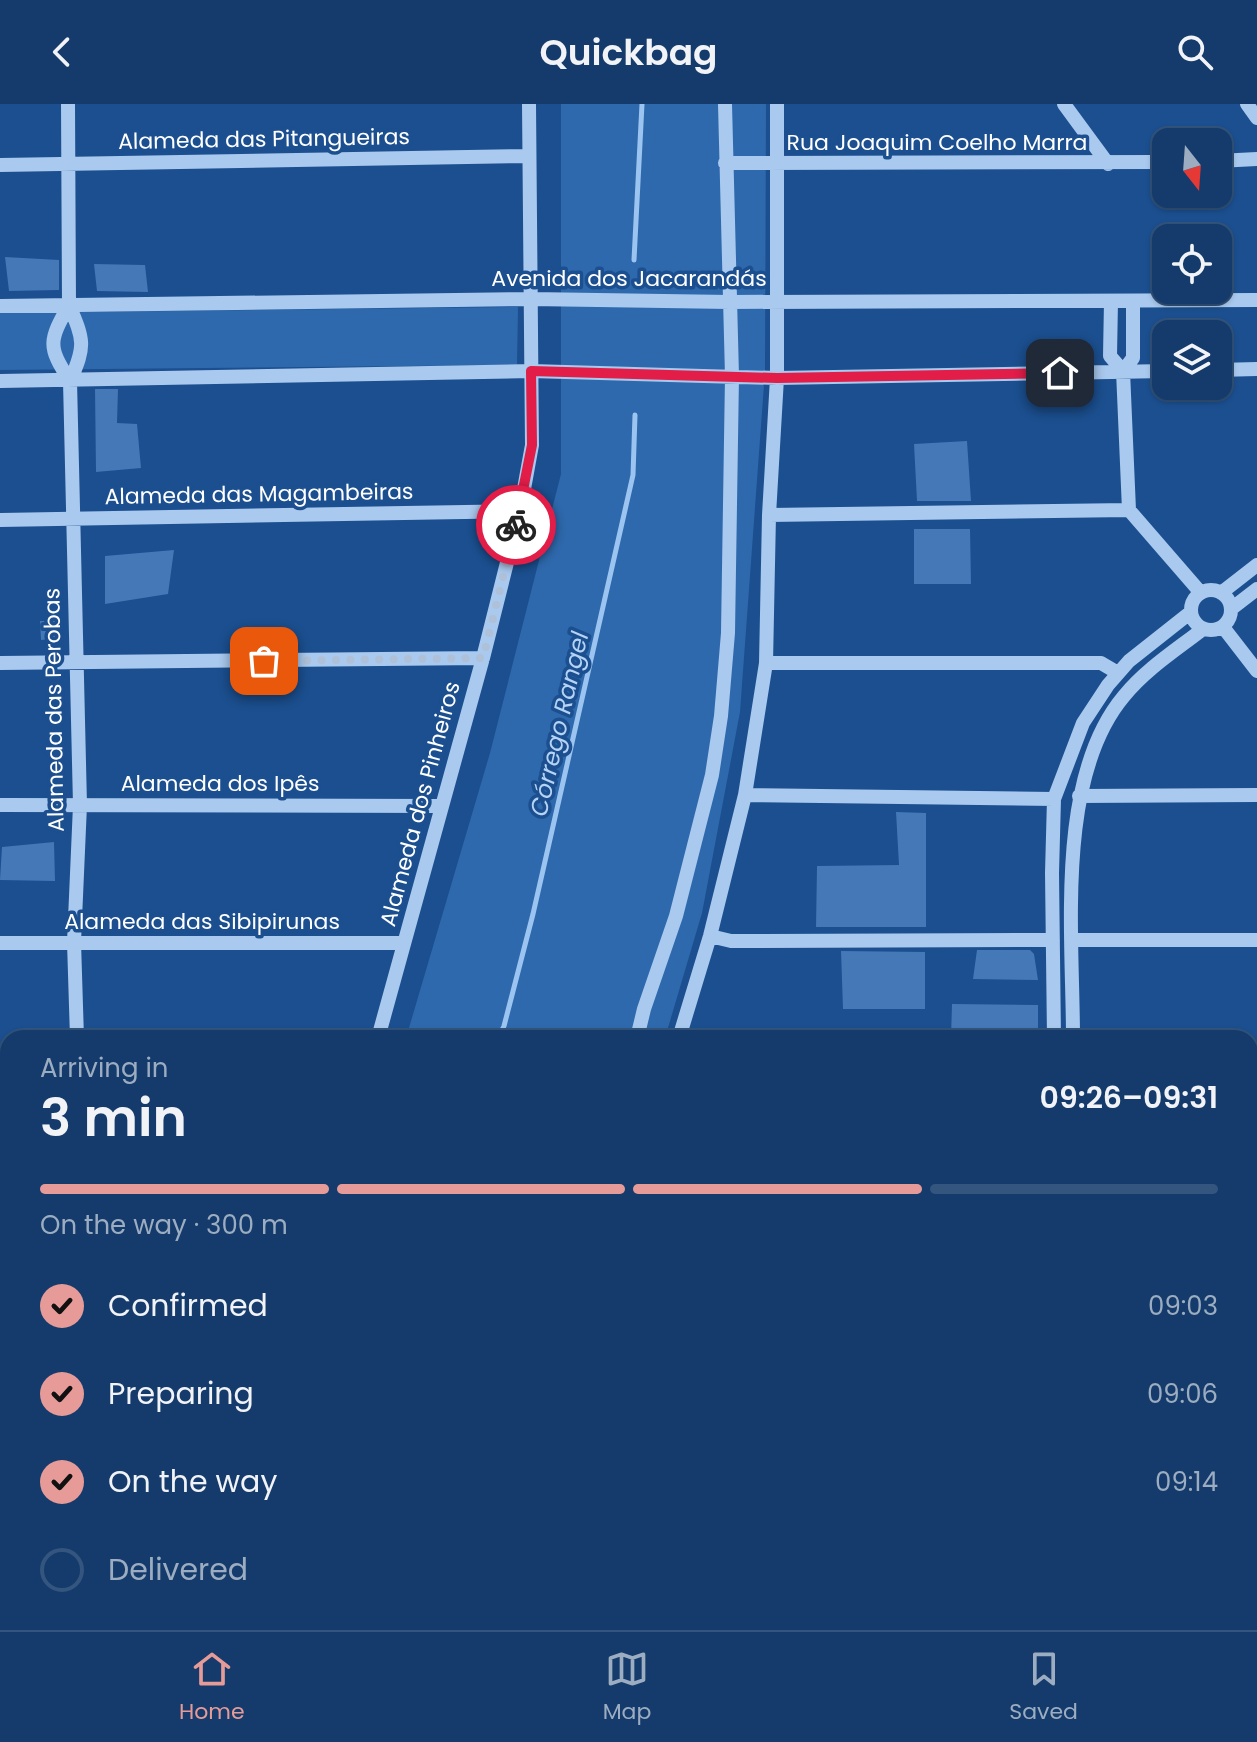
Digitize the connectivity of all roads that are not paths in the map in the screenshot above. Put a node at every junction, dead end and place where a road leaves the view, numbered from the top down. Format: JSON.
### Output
{"nodes":[{"id":1,"x":68,"y":104,"type":"edge"},
{"id":2,"x":529,"y":104,"type":"edge"},
{"id":3,"x":725,"y":104,"type":"edge"},
{"id":4,"x":777,"y":104,"type":"edge"},
{"id":5,"x":1064,"y":104,"type":"edge"},
{"id":6,"x":1247,"y":104,"type":"edge"},
{"id":7,"x":1257,"y":118,"type":"edge"},
{"id":8,"x":529,"y":156,"type":"junction"},
{"id":9,"x":1257,"y":159,"type":"edge"},
{"id":10,"x":1232,"y":160,"type":"edge"},
{"id":11,"x":1152,"y":162,"type":"edge"},
{"id":12,"x":725,"y":163,"type":"junction"},
{"id":13,"x":69,"y":164,"type":"junction"},
{"id":14,"x":776,"y":164,"type":"junction"},
{"id":15,"x":1108,"y":164,"type":"junction"},
{"id":16,"x":0,"y":165,"type":"edge"},
{"id":17,"x":531,"y":299,"type":"junction"},
{"id":18,"x":1257,"y":300,"type":"edge"},
{"id":19,"x":776,"y":301,"type":"junction"},
{"id":20,"x":1111,"y":301,"type":"junction"},
{"id":21,"x":1133,"y":301,"type":"junction"},
{"id":22,"x":730,"y":302,"type":"junction"},
{"id":23,"x":69,"y":305,"type":"junction"},
{"id":24,"x":0,"y":306,"type":"edge"},
{"id":25,"x":1257,"y":369,"type":"edge"},
{"id":26,"x":1232,"y":370,"type":"edge"},
{"id":27,"x":531,"y":371,"type":"junction"},
{"id":28,"x":1123,"y":371,"type":"junction"},
{"id":29,"x":1152,"y":371,"type":"edge"},
{"id":30,"x":732,"y":376,"type":"junction"},
{"id":31,"x":777,"y":378,"type":"junction"},
{"id":32,"x":0,"y":381,"type":"edge"},
{"id":33,"x":70,"y":381,"type":"junction"},
{"id":34,"x":1129,"y":510,"type":"junction"},
{"id":35,"x":520,"y":511,"type":"junction"},
{"id":36,"x":769,"y":515,"type":"junction"},
{"id":37,"x":72,"y":519,"type":"junction"},
{"id":38,"x":0,"y":520,"type":"edge"},
{"id":39,"x":1257,"y":565,"type":"edge"},
{"id":40,"x":1257,"y":589,"type":"edge"},
{"id":41,"x":1201,"y":593,"type":"junction"},
{"id":42,"x":1221,"y":593,"type":"junction"},
{"id":43,"x":1231,"y":609,"type":"junction"},
{"id":44,"x":1191,"y":612,"type":"junction"},
{"id":45,"x":1223,"y":627,"type":"junction"},
{"id":46,"x":1203,"y":629,"type":"junction"},
{"id":47,"x":483,"y":658,"type":"junction"},
{"id":48,"x":0,"y":663,"type":"edge"},
{"id":49,"x":766,"y":663,"type":"junction"},
{"id":50,"x":77,"y":664,"type":"junction"},
{"id":51,"x":1257,"y":671,"type":"edge"},
{"id":52,"x":1118,"y":673,"type":"junction"},
{"id":53,"x":745,"y":795,"type":"junction"},
{"id":54,"x":1257,"y":795,"type":"edge"},
{"id":55,"x":1079,"y":796,"type":"junction"},
{"id":56,"x":1054,"y":799,"type":"junction"},
{"id":57,"x":0,"y":805,"type":"edge"},
{"id":58,"x":80,"y":805,"type":"junction"},
{"id":59,"x":441,"y":806,"type":"junction"},
{"id":60,"x":710,"y":936,"type":"junction"},
{"id":61,"x":1053,"y":940,"type":"junction"},
{"id":62,"x":1073,"y":940,"type":"junction"},
{"id":63,"x":1257,"y":940,"type":"edge"},
{"id":64,"x":74,"y":942,"type":"junction"},
{"id":65,"x":0,"y":943,"type":"edge"},
{"id":66,"x":404,"y":943,"type":"junction"},
{"id":67,"x":77,"y":1030,"type":"edge"},
{"id":68,"x":380,"y":1030,"type":"edge"},
{"id":69,"x":639,"y":1030,"type":"edge"},
{"id":70,"x":681,"y":1030,"type":"edge"},
{"id":71,"x":1054,"y":1030,"type":"edge"},
{"id":72,"x":1073,"y":1030,"type":"edge"}],
"edges":[{"from":1,"to":13,"type":"street","name":"Alameda das Perobas"},
{"from":2,"to":8,"type":"street","name":"Alameda dos Pinheiros"},
{"from":3,"to":12,"type":"street"},
{"from":4,"to":14,"type":"street"},
{"from":5,"to":15,"type":"street"},
{"from":6,"to":7,"type":"street"},
{"from":8,"to":13,"type":"street","name":"Alameda das Pitangueiras"},
{"from":8,"to":17,"type":"street","name":"Alameda dos Pinheiros"},
{"from":9,"to":10,"type":"street"},
{"from":11,"to":15,"type":"street","name":"Rua Joaquim Coelho Marra"},
{"from":12,"to":14,"type":"street"},
{"from":12,"to":22,"type":"street"},
{"from":13,"to":16,"type":"street","name":"Alameda das Pitangueiras"},
{"from":13,"to":23,"type":"street","name":"Alameda das Perobas"},
{"from":14,"to":15,"type":"street","name":"Rua Joaquim Coelho Marra"},
{"from":14,"to":19,"type":"street","name":"Rua Joaquim Coelho Marra"},
{"from":17,"to":22,"type":"street","name":"Avenida dos Jacarandás"},
{"from":17,"to":23,"type":"street","name":"Avenida dos Jacarandás"},
{"from":17,"to":27,"type":"street","name":"Alameda dos Pinheiros"},
{"from":18,"to":21,"type":"street","name":"Avenida dos Jacarandás"},
{"from":19,"to":20,"type":"street","name":"Avenida dos Jacarandás"},
{"from":19,"to":22,"type":"street","name":"Avenida dos Jacarandás"},
{"from":19,"to":31,"type":"street","name":"Rua Joaquim Coelho Marra"},
{"from":20,"to":21,"type":"street","name":"Avenida dos Jacarandás"},
{"from":20,"to":28,"type":"street"},
{"from":21,"to":28,"type":"street"},
{"from":22,"to":30,"type":"street"},
{"from":23,"to":24,"type":"street","name":"Avenida dos Jacarandás"},
{"from":23,"to":33,"type":"street","name":"Alameda das Perobas"},
{"from":23,"to":33,"type":"street","name":"Alameda das Perobas"},
{"from":25,"to":26,"type":"street"},
{"from":27,"to":30,"type":"street"},
{"from":27,"to":33,"type":"street"},
{"from":27,"to":35,"type":"street","name":"Alameda dos Pinheiros"},
{"from":28,"to":29,"type":"street"},
{"from":28,"to":31,"type":"street"},
{"from":28,"to":34,"type":"street"},
{"from":30,"to":31,"type":"street"},
{"from":30,"to":69,"type":"street"},
{"from":31,"to":36,"type":"street","name":"Rua Joaquim Coelho Marra"},
{"from":32,"to":33,"type":"street"},
{"from":33,"to":37,"type":"street","name":"Alameda das Perobas"},
{"from":34,"to":36,"type":"street"},
{"from":34,"to":41,"type":"street"},
{"from":35,"to":37,"type":"street","name":"Alameda das Magambeiras"},
{"from":35,"to":47,"type":"street","name":"Alameda dos Pinheiros"},
{"from":36,"to":49,"type":"street","name":"Rua Joaquim Coelho Marra"},
{"from":37,"to":38,"type":"street","name":"Alameda das Magambeiras"},
{"from":37,"to":50,"type":"street","name":"Alameda das Perobas"},
{"from":39,"to":42,"type":"street"},
{"from":40,"to":43,"type":"street"},
{"from":41,"to":42,"type":"street"},
{"from":41,"to":44,"type":"street"},
{"from":42,"to":43,"type":"street"},
{"from":43,"to":45,"type":"street"},
{"from":44,"to":46,"type":"street"},
{"from":44,"to":52,"type":"street"},
{"from":45,"to":46,"type":"street"},
{"from":45,"to":51,"type":"street"},
{"from":46,"to":55,"type":"street"},
{"from":47,"to":50,"type":"street"},
{"from":47,"to":59,"type":"street","name":"Alameda dos Pinheiros"},
{"from":48,"to":50,"type":"street"},
{"from":49,"to":52,"type":"street"},
{"from":49,"to":53,"type":"street","name":"Rua Joaquim Coelho Marra"},
{"from":50,"to":58,"type":"street","name":"Alameda das Perobas"},
{"from":52,"to":56,"type":"street"},
{"from":53,"to":56,"type":"street"},
{"from":53,"to":60,"type":"street","name":"Rua Joaquim Coelho Marra"},
{"from":54,"to":55,"type":"street"},
{"from":55,"to":62,"type":"street"},
{"from":56,"to":61,"type":"street"},
{"from":57,"to":58,"type":"street","name":"Alameda dos Ipês"},
{"from":58,"to":59,"type":"street","name":"Alameda dos Ipês"},
{"from":58,"to":64,"type":"street","name":"Alameda das Perobas"},
{"from":59,"to":66,"type":"street","name":"Alameda dos Pinheiros"},
{"from":60,"to":61,"type":"street"},
{"from":60,"to":70,"type":"street","name":"Rua Joaquim Coelho Marra"},
{"from":61,"to":71,"type":"street"},
{"from":62,"to":63,"type":"street"},
{"from":62,"to":72,"type":"street"},
{"from":64,"to":65,"type":"street","name":"Alameda das Sibipirunas"},
{"from":64,"to":66,"type":"street","name":"Alameda das Sibipirunas"},
{"from":64,"to":67,"type":"street","name":"Alameda das Perobas"},
{"from":66,"to":68,"type":"street","name":"Alameda dos Pinheiros"}]}
